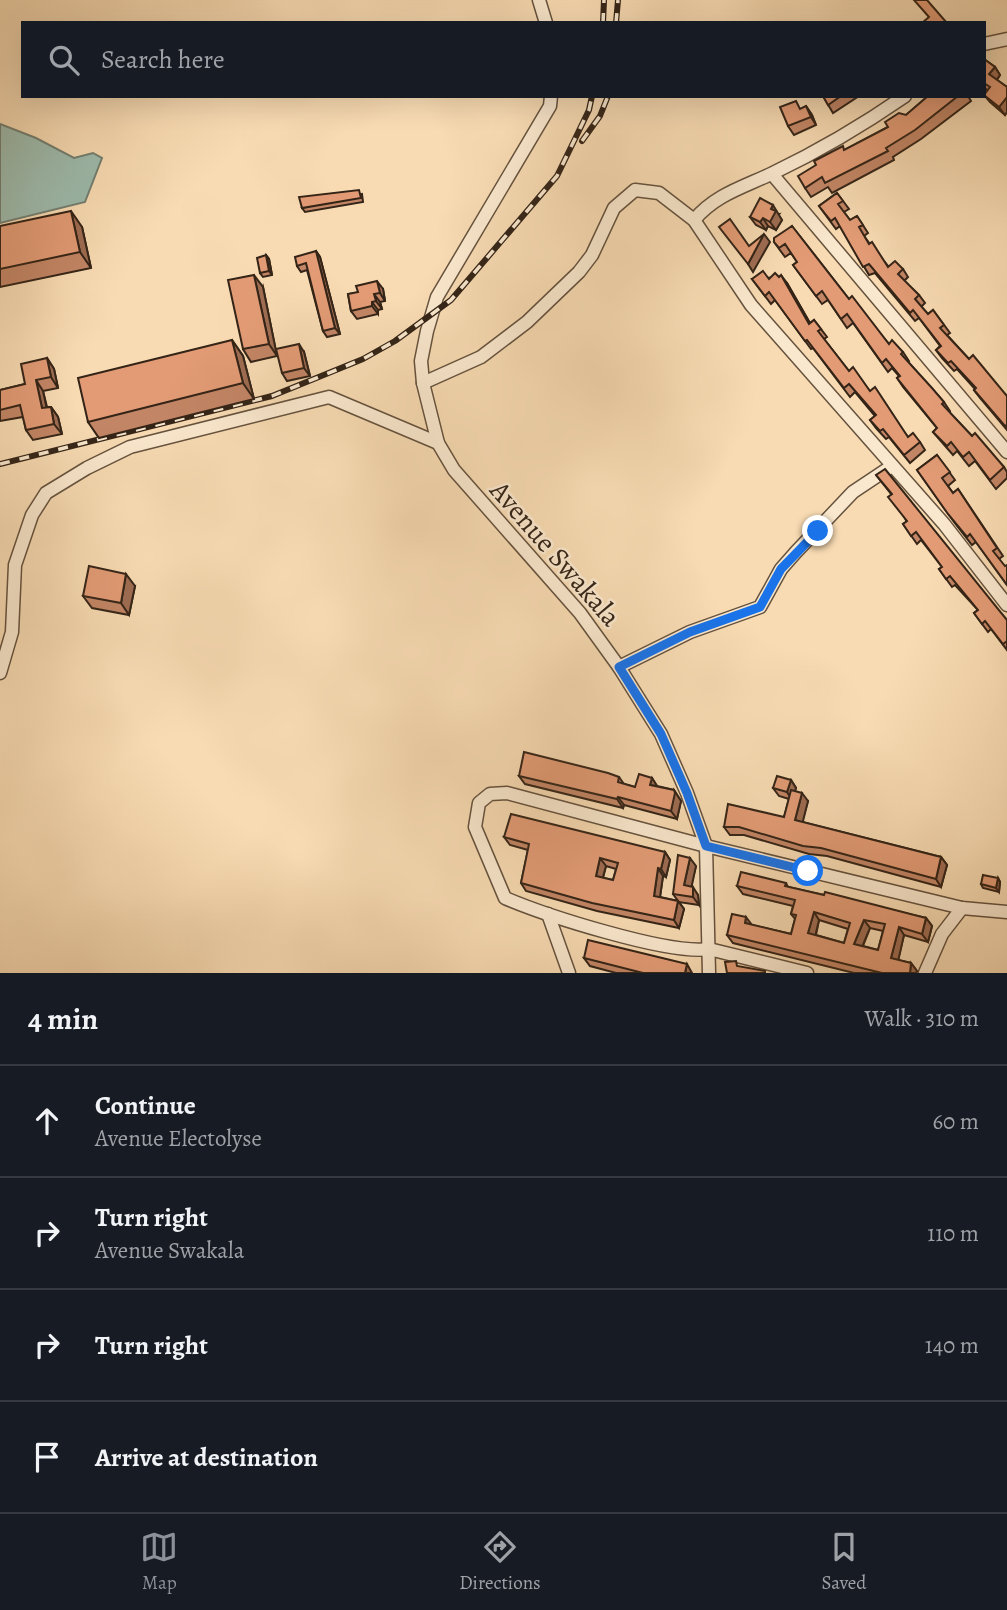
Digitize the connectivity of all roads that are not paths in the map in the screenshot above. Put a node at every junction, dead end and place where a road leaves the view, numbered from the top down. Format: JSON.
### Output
{"nodes":[{"id":1,"x":539,"y":0,"type":"edge"},
{"id":2,"x":545,"y":21,"type":"edge"},
{"id":3,"x":1007,"y":39,"type":"edge"},
{"id":4,"x":986,"y":44,"type":"edge"},
{"id":5,"x":551,"y":98,"type":"edge"},
{"id":6,"x":902,"y":98,"type":"edge"},
{"id":7,"x":772,"y":174,"type":"junction"},
{"id":8,"x":694,"y":220,"type":"junction"},
{"id":9,"x":423,"y":383,"type":"junction"},
{"id":10,"x":438,"y":443,"type":"junction"},
{"id":11,"x":1007,"y":452,"type":"edge"},
{"id":12,"x":893,"y":466,"type":"junction"},
{"id":13,"x":1007,"y":605,"type":"edge"},
{"id":14,"x":619,"y":667,"type":"junction"},
{"id":15,"x":0,"y":673,"type":"edge"},
{"id":16,"x":706,"y":846,"type":"junction"},
{"id":17,"x":962,"y":908,"type":"junction"},
{"id":18,"x":1007,"y":912,"type":"edge"},
{"id":19,"x":548,"y":914,"type":"junction"},
{"id":20,"x":709,"y":949,"type":"junction"},
{"id":21,"x":569,"y":973,"type":"edge"},
{"id":22,"x":709,"y":973,"type":"edge"},
{"id":23,"x":807,"y":973,"type":"edge"},
{"id":24,"x":925,"y":973,"type":"edge"}],
"edges":[{"from":1,"to":2,"type":"street"},
{"from":3,"to":4,"type":"street"},
{"from":5,"to":9,"type":"street","name":"Avenue Swakala"},
{"from":6,"to":7,"type":"street"},
{"from":7,"to":8,"type":"street"},
{"from":7,"to":11,"type":"street"},
{"from":8,"to":9,"type":"street"},
{"from":8,"to":12,"type":"street"},
{"from":9,"to":10,"type":"street","name":"Avenue Swakala"},
{"from":10,"to":14,"type":"street","name":"Avenue Swakala"},
{"from":10,"to":15,"type":"street"},
{"from":12,"to":13,"type":"street"},
{"from":12,"to":14,"type":"street"},
{"from":14,"to":16,"type":"street","name":"Avenue Swakala"},
{"from":16,"to":17,"type":"street"},
{"from":16,"to":19,"type":"street"},
{"from":16,"to":20,"type":"street","name":"Avenue Swakala"},
{"from":17,"to":18,"type":"street"},
{"from":17,"to":24,"type":"street"},
{"from":19,"to":20,"type":"street"},
{"from":19,"to":21,"type":"street"},
{"from":20,"to":22,"type":"street","name":"Avenue Swakala"},
{"from":20,"to":23,"type":"street"}]}
